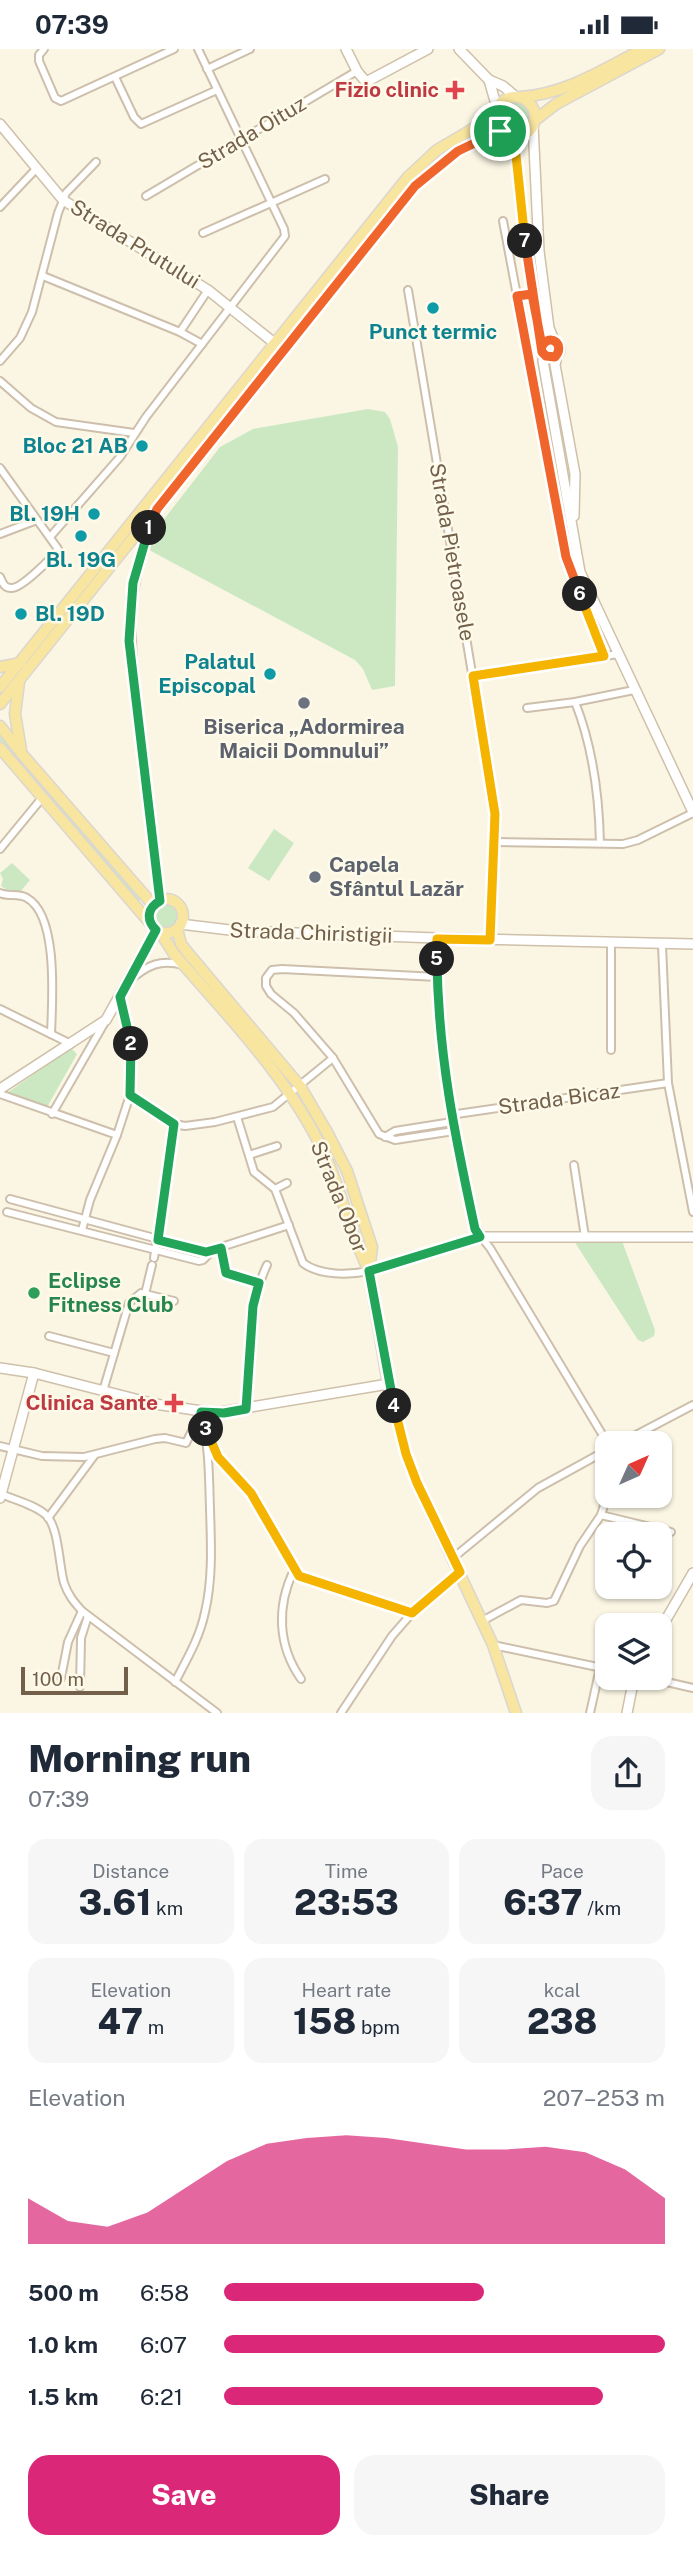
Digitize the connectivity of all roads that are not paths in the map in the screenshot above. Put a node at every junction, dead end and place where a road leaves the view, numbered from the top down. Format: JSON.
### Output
{"nodes":[{"id":1,"x":174,"y":49,"type":"edge"},
{"id":2,"x":198,"y":49,"type":"edge"},
{"id":3,"x":250,"y":49,"type":"edge"},
{"id":4,"x":346,"y":49,"type":"edge"},
{"id":5,"x":428,"y":49,"type":"edge"},
{"id":6,"x":459,"y":49,"type":"edge"},
{"id":7,"x":643,"y":49,"type":"edge"},
{"id":8,"x":659,"y":49,"type":"edge"},
{"id":9,"x":39,"y":51,"type":"edge"},
{"id":10,"x":207,"y":69,"type":"junction"},
{"id":11,"x":358,"y":71,"type":"junction"},
{"id":12,"x":115,"y":77,"type":"junction"},
{"id":13,"x":489,"y":80,"type":"junction"},
{"id":14,"x":217,"y":90,"type":"junction"},
{"id":15,"x":518,"y":97,"type":"junction"},
{"id":16,"x":496,"y":110,"type":"junction"},
{"id":17,"x":533,"y":123,"type":"junction"},
{"id":18,"x":1,"y":128,"type":"edge"},
{"id":19,"x":503,"y":132,"type":"junction"},
{"id":20,"x":240,"y":140,"type":"junction"},
{"id":21,"x":96,"y":162,"type":"dead end"},
{"id":22,"x":36,"y":169,"type":"junction"},
{"id":23,"x":326,"y":179,"type":"dead end"},
{"id":24,"x":146,"y":196,"type":"dead end"},
{"id":25,"x":63,"y":199,"type":"junction"},
{"id":26,"x":270,"y":202,"type":"junction"},
{"id":27,"x":0,"y":207,"type":"edge"},
{"id":28,"x":503,"y":221,"type":"dead end"},
{"id":29,"x":203,"y":233,"type":"dead end"},
{"id":30,"x":43,"y":276,"type":"junction"},
{"id":31,"x":208,"y":289,"type":"junction"},
{"id":32,"x":408,"y":290,"type":"dead end"},
{"id":33,"x":532,"y":294,"type":"junction"},
{"id":34,"x":517,"y":296,"type":"junction"},
{"id":35,"x":231,"y":307,"type":"junction"},
{"id":36,"x":180,"y":332,"type":"junction"},
{"id":37,"x":554,"y":340,"type":"junction"},
{"id":38,"x":274,"y":342,"type":"junction"},
{"id":39,"x":202,"y":344,"type":"junction"},
{"id":40,"x":283,"y":350,"type":"junction"},
{"id":41,"x":543,"y":350,"type":"junction"},
{"id":42,"x":557,"y":355,"type":"junction"},
{"id":43,"x":0,"y":361,"type":"edge"},
{"id":44,"x":0,"y":381,"type":"edge"},
{"id":45,"x":134,"y":433,"type":"junction"},
{"id":46,"x":0,"y":468,"type":"edge"},
{"id":47,"x":157,"y":509,"type":"junction"},
{"id":48,"x":37,"y":520,"type":"junction"},
{"id":49,"x":0,"y":534,"type":"edge"},
{"id":50,"x":50,"y":537,"type":"junction"},
{"id":51,"x":574,"y":538,"type":"junction"},
{"id":52,"x":0,"y":577,"type":"edge"},
{"id":53,"x":618,"y":654,"type":"junction"},
{"id":54,"x":604,"y":656,"type":"junction"},
{"id":55,"x":20,"y":663,"type":"junction"},
{"id":56,"x":0,"y":667,"type":"edge"},
{"id":57,"x":473,"y":676,"type":"junction"},
{"id":58,"x":19,"y":681,"type":"junction"},
{"id":59,"x":0,"y":687,"type":"edge"},
{"id":60,"x":634,"y":690,"type":"junction"},
{"id":61,"x":575,"y":702,"type":"junction"},
{"id":62,"x":0,"y":704,"type":"edge"},
{"id":63,"x":527,"y":708,"type":"dead end"},
{"id":64,"x":0,"y":726,"type":"edge"},
{"id":65,"x":0,"y":748,"type":"edge"},
{"id":66,"x":22,"y":754,"type":"junction"},
{"id":67,"x":0,"y":757,"type":"edge"},
{"id":68,"x":17,"y":769,"type":"junction"},
{"id":69,"x":42,"y":798,"type":"junction"},
{"id":70,"x":693,"y":813,"type":"edge"},
{"id":71,"x":494,"y":842,"type":"junction"},
{"id":72,"x":600,"y":843,"type":"junction"},
{"id":73,"x":0,"y":849,"type":"edge"},
{"id":74,"x":0,"y":893,"type":"edge"},
{"id":75,"x":156,"y":903,"type":"junction"},
{"id":76,"x":179,"y":927,"type":"junction"},
{"id":77,"x":156,"y":929,"type":"junction"},
{"id":78,"x":437,"y":939,"type":"junction"},
{"id":79,"x":490,"y":940,"type":"junction"},
{"id":80,"x":611,"y":943,"type":"junction"},
{"id":81,"x":662,"y":944,"type":"junction"},
{"id":82,"x":693,"y":944,"type":"edge"},
{"id":83,"x":184,"y":965,"type":"junction"},
{"id":84,"x":437,"y":977,"type":"junction"},
{"id":85,"x":129,"y":981,"type":"junction"},
{"id":86,"x":120,"y":997,"type":"junction"},
{"id":87,"x":0,"y":1009,"type":"edge"},
{"id":88,"x":106,"y":1020,"type":"junction"},
{"id":89,"x":51,"y":1034,"type":"junction"},
{"id":90,"x":71,"y":1044,"type":"junction"},
{"id":91,"x":611,"y":1050,"type":"dead end"},
{"id":92,"x":333,"y":1058,"type":"junction"},
{"id":93,"x":668,"y":1083,"type":"junction"},
{"id":94,"x":300,"y":1086,"type":"junction"},
{"id":95,"x":0,"y":1092,"type":"edge"},
{"id":96,"x":291,"y":1094,"type":"junction"},
{"id":97,"x":130,"y":1095,"type":"junction"},
{"id":98,"x":52,"y":1114,"type":"junction"},
{"id":99,"x":237,"y":1117,"type":"junction"},
{"id":100,"x":451,"y":1118,"type":"junction"},
{"id":101,"x":174,"y":1124,"type":"junction"},
{"id":102,"x":454,"y":1131,"type":"junction"},
{"id":103,"x":117,"y":1135,"type":"junction"},
{"id":104,"x":385,"y":1137,"type":"junction"},
{"id":105,"x":277,"y":1146,"type":"dead end"},
{"id":106,"x":249,"y":1155,"type":"junction"},
{"id":107,"x":574,"y":1165,"type":"dead end"},
{"id":108,"x":287,"y":1183,"type":"dead end"},
{"id":109,"x":275,"y":1189,"type":"junction"},
{"id":110,"x":10,"y":1199,"type":"dead end"},
{"id":111,"x":7,"y":1212,"type":"dead end"},
{"id":112,"x":693,"y":1212,"type":"edge"},
{"id":113,"x":84,"y":1221,"type":"junction"},
{"id":114,"x":289,"y":1225,"type":"junction"},
{"id":115,"x":82,"y":1230,"type":"junction"},
{"id":116,"x":480,"y":1237,"type":"junction"},
{"id":117,"x":585,"y":1237,"type":"junction"},
{"id":118,"x":693,"y":1237,"type":"edge"},
{"id":119,"x":158,"y":1240,"type":"junction"},
{"id":120,"x":221,"y":1248,"type":"junction"},
{"id":121,"x":156,"y":1249,"type":"junction"},
{"id":122,"x":211,"y":1252,"type":"junction"},
{"id":123,"x":267,"y":1265,"type":"dead end"},
{"id":124,"x":369,"y":1271,"type":"junction"},
{"id":125,"x":259,"y":1283,"type":"junction"},
{"id":126,"x":143,"y":1293,"type":"junction"},
{"id":127,"x":174,"y":1301,"type":"dead end"},
{"id":128,"x":49,"y":1336,"type":"dead end"},
{"id":129,"x":114,"y":1353,"type":"junction"},
{"id":130,"x":0,"y":1369,"type":"edge"},
{"id":131,"x":34,"y":1373,"type":"junction"},
{"id":132,"x":388,"y":1384,"type":"junction"},
{"id":133,"x":103,"y":1391,"type":"junction"},
{"id":134,"x":693,"y":1405,"type":"edge"},
{"id":135,"x":246,"y":1409,"type":"junction"},
{"id":136,"x":201,"y":1412,"type":"junction"},
{"id":137,"x":600,"y":1431,"type":"edge"},
{"id":138,"x":644,"y":1431,"type":"edge"},
{"id":139,"x":208,"y":1438,"type":"junction"},
{"id":140,"x":0,"y":1446,"type":"edge"},
{"id":141,"x":14,"y":1451,"type":"junction"},
{"id":142,"x":94,"y":1456,"type":"junction"},
{"id":143,"x":595,"y":1457,"type":"edge"},
{"id":144,"x":1,"y":1496,"type":"edge"},
{"id":145,"x":603,"y":1509,"type":"edge"},
{"id":146,"x":601,"y":1515,"type":"junction"},
{"id":147,"x":48,"y":1518,"type":"junction"},
{"id":148,"x":630,"y":1522,"type":"edge"},
{"id":149,"x":453,"y":1558,"type":"junction"},
{"id":150,"x":294,"y":1570,"type":"junction"},
{"id":151,"x":460,"y":1572,"type":"junction"},
{"id":152,"x":693,"y":1573,"type":"edge"},
{"id":153,"x":690,"y":1587,"type":"edge"},
{"id":154,"x":85,"y":1613,"type":"junction"},
{"id":155,"x":412,"y":1613,"type":"junction"},
{"id":156,"x":672,"y":1613,"type":"edge"},
{"id":157,"x":482,"y":1621,"type":"junction"},
{"id":158,"x":494,"y":1645,"type":"junction"},
{"id":159,"x":595,"y":1666,"type":"edge"},
{"id":160,"x":61,"y":1678,"type":"dead end"},
{"id":161,"x":301,"y":1679,"type":"dead end"},
{"id":162,"x":175,"y":1682,"type":"junction"},
{"id":163,"x":672,"y":1683,"type":"edge"},
{"id":164,"x":80,"y":1686,"type":"dead end"},
{"id":165,"x":693,"y":1688,"type":"edge"},
{"id":166,"x":597,"y":1690,"type":"edge"},
{"id":167,"x":632,"y":1690,"type":"edge"},
{"id":168,"x":217,"y":1713,"type":"edge"},
{"id":169,"x":341,"y":1713,"type":"edge"},
{"id":170,"x":516,"y":1713,"type":"edge"},
{"id":171,"x":590,"y":1713,"type":"edge"},
{"id":172,"x":627,"y":1713,"type":"edge"}],
"edges":[{"from":1,"to":12,"type":"street"},
{"from":2,"to":10,"type":"street"},
{"from":3,"to":10,"type":"street"},
{"from":4,"to":11,"type":"street"},
{"from":5,"to":11,"type":"street"},
{"from":6,"to":13,"type":"street"},
{"from":7,"to":15,"type":"main road"},
{"from":8,"to":17,"type":"main road"},
{"from":9,"to":12,"type":"street"},
{"from":10,"to":14,"type":"street"},
{"from":11,"to":20,"type":"street","name":"Strada Oituz"},
{"from":12,"to":14,"type":"street"},
{"from":13,"to":15,"type":"street"},
{"from":13,"to":16,"type":"street"},
{"from":14,"to":20,"type":"street"},
{"from":15,"to":16,"type":"main road"},
{"from":15,"to":17,"type":"main road"},
{"from":16,"to":19,"type":"main road"},
{"from":16,"to":38,"type":"main road"},
{"from":17,"to":19,"type":"main road"},
{"from":17,"to":37,"type":"street"},
{"from":18,"to":22,"type":"street","name":"Strada Prutului"},
{"from":19,"to":33,"type":"street"},
{"from":19,"to":40,"type":"main road"},
{"from":20,"to":24,"type":"street","name":"Strada Oituz"},
{"from":20,"to":26,"type":"street"},
{"from":21,"to":25,"type":"street"},
{"from":22,"to":25,"type":"street","name":"Strada Prutului"},
{"from":22,"to":27,"type":"street"},
{"from":23,"to":26,"type":"street"},
{"from":25,"to":30,"type":"street"},
{"from":25,"to":31,"type":"street","name":"Strada Prutului"},
{"from":26,"to":29,"type":"street"},
{"from":26,"to":35,"type":"street"},
{"from":28,"to":34,"type":"street"},
{"from":30,"to":36,"type":"street"},
{"from":30,"to":43,"type":"street"},
{"from":31,"to":35,"type":"street","name":"Strada Prutului"},
{"from":31,"to":36,"type":"street"},
{"from":32,"to":57,"type":"street","name":"Strada Pietroasele"},
{"from":33,"to":34,"type":"street"},
{"from":33,"to":41,"type":"street"},
{"from":34,"to":54,"type":"street"},
{"from":35,"to":38,"type":"street","name":"Strada Prutului"},
{"from":35,"to":39,"type":"street"},
{"from":36,"to":39,"type":"street"},
{"from":37,"to":41,"type":"street"},
{"from":37,"to":42,"type":"street"},
{"from":38,"to":40,"type":"street","name":"Strada Prutului"},
{"from":38,"to":55,"type":"main road"},
{"from":39,"to":45,"type":"street"},
{"from":40,"to":47,"type":"main road"},
{"from":41,"to":42,"type":"street"},
{"from":41,"to":51,"type":"street"},
{"from":42,"to":51,"type":"street"},
{"from":44,"to":45,"type":"street"},
{"from":45,"to":50,"type":"street"},
{"from":46,"to":48,"type":"street"},
{"from":47,"to":58,"type":"main road"},
{"from":47,"to":75,"type":"street"},
{"from":48,"to":49,"type":"street"},
{"from":48,"to":50,"type":"street"},
{"from":50,"to":52,"type":"street"},
{"from":51,"to":53,"type":"street"},
{"from":53,"to":54,"type":"street"},
{"from":53,"to":60,"type":"street"},
{"from":54,"to":57,"type":"street"},
{"from":55,"to":56,"type":"main road"},
{"from":55,"to":59,"type":"main road"},
{"from":57,"to":71,"type":"street","name":"Strada Pietroasele"},
{"from":58,"to":62,"type":"main road"},
{"from":58,"to":66,"type":"main road"},
{"from":60,"to":61,"type":"street"},
{"from":60,"to":70,"type":"street"},
{"from":61,"to":63,"type":"street"},
{"from":61,"to":72,"type":"street"},
{"from":64,"to":66,"type":"main road"},
{"from":65,"to":68,"type":"main road"},
{"from":66,"to":75,"type":"main road"},
{"from":67,"to":68,"type":"main road"},
{"from":68,"to":69,"type":"main road","name":"Strada Obor"},
{"from":69,"to":73,"type":"street"},
{"from":69,"to":77,"type":"main road","name":"Strada Obor"},
{"from":70,"to":72,"type":"street"},
{"from":71,"to":72,"type":"street"},
{"from":71,"to":79,"type":"street","name":"Strada Pietroasele"},
{"from":74,"to":89,"type":"street"},
{"from":75,"to":76,"type":"main road"},
{"from":75,"to":77,"type":"main road"},
{"from":76,"to":77,"type":"main road"},
{"from":76,"to":78,"type":"street","name":"Strada Chiristigii"},
{"from":76,"to":94,"type":"main road","name":"Strada Obor"},
{"from":77,"to":83,"type":"main road","name":"Strada Obor"},
{"from":77,"to":85,"type":"street"},
{"from":78,"to":79,"type":"street","name":"Strada Chiristigii"},
{"from":78,"to":84,"type":"street"},
{"from":79,"to":80,"type":"street","name":"Strada Chiristigii"},
{"from":80,"to":81,"type":"street","name":"Strada Chiristigii"},
{"from":80,"to":91,"type":"street"},
{"from":81,"to":82,"type":"street","name":"Strada Chiristigii"},
{"from":81,"to":93,"type":"street"},
{"from":83,"to":85,"type":"street"},
{"from":83,"to":96,"type":"main road","name":"Strada Obor"},
{"from":84,"to":92,"type":"street"},
{"from":84,"to":100,"type":"street"},
{"from":85,"to":86,"type":"street"},
{"from":86,"to":88,"type":"street"},
{"from":86,"to":97,"type":"street"},
{"from":87,"to":89,"type":"street"},
{"from":88,"to":90,"type":"street"},
{"from":88,"to":98,"type":"street"},
{"from":89,"to":90,"type":"street"},
{"from":90,"to":95,"type":"street"},
{"from":92,"to":94,"type":"street"},
{"from":92,"to":104,"type":"street"},
{"from":93,"to":100,"type":"street","name":"Strada Bicaz"},
{"from":93,"to":112,"type":"street"},
{"from":94,"to":96,"type":"street"},
{"from":94,"to":124,"type":"main road","name":"Strada Obor"},
{"from":95,"to":98,"type":"street"},
{"from":96,"to":99,"type":"street"},
{"from":96,"to":124,"type":"main road","name":"Strada Obor"},
{"from":97,"to":101,"type":"street"},
{"from":97,"to":103,"type":"street"},
{"from":98,"to":103,"type":"street"},
{"from":99,"to":101,"type":"street"},
{"from":99,"to":106,"type":"street"},
{"from":100,"to":102,"type":"street"},
{"from":100,"to":104,"type":"street"},
{"from":101,"to":119,"type":"street"},
{"from":102,"to":104,"type":"street"},
{"from":102,"to":116,"type":"street"},
{"from":103,"to":113,"type":"street"},
{"from":105,"to":106,"type":"street"},
{"from":106,"to":109,"type":"street"},
{"from":107,"to":117,"type":"street"},
{"from":108,"to":109,"type":"street"},
{"from":109,"to":114,"type":"street"},
{"from":110,"to":113,"type":"street"},
{"from":111,"to":115,"type":"street"},
{"from":113,"to":115,"type":"street"},
{"from":113,"to":119,"type":"street"},
{"from":114,"to":120,"type":"street"},
{"from":114,"to":124,"type":"street"},
{"from":115,"to":121,"type":"street"},
{"from":116,"to":117,"type":"street"},
{"from":116,"to":124,"type":"street"},
{"from":116,"to":137,"type":"street"},
{"from":117,"to":118,"type":"street"},
{"from":119,"to":121,"type":"street"},
{"from":119,"to":122,"type":"street"},
{"from":120,"to":122,"type":"street"},
{"from":120,"to":125,"type":"street"},
{"from":121,"to":122,"type":"street"},
{"from":121,"to":126,"type":"street"},
{"from":123,"to":125,"type":"street"},
{"from":124,"to":132,"type":"main road"},
{"from":125,"to":135,"type":"street"},
{"from":126,"to":127,"type":"street"},
{"from":126,"to":129,"type":"street"},
{"from":128,"to":129,"type":"street"},
{"from":129,"to":133,"type":"street"},
{"from":130,"to":131,"type":"street"},
{"from":131,"to":133,"type":"street"},
{"from":131,"to":141,"type":"street"},
{"from":132,"to":135,"type":"street"},
{"from":132,"to":149,"type":"main road"},
{"from":133,"to":136,"type":"street"},
{"from":134,"to":138,"type":"street"},
{"from":135,"to":136,"type":"street"},
{"from":136,"to":139,"type":"street"},
{"from":136,"to":142,"type":"street"},
{"from":139,"to":150,"type":"street"},
{"from":139,"to":162,"type":"street"},
{"from":140,"to":141,"type":"street"},
{"from":141,"to":142,"type":"street"},
{"from":141,"to":144,"type":"street"},
{"from":142,"to":147,"type":"street"},
{"from":143,"to":149,"type":"street"},
{"from":144,"to":147,"type":"street"},
{"from":145,"to":146,"type":"street"},
{"from":146,"to":148,"type":"street"},
{"from":146,"to":157,"type":"street"},
{"from":147,"to":154,"type":"street"},
{"from":149,"to":151,"type":"main road"},
{"from":150,"to":155,"type":"street"},
{"from":150,"to":161,"type":"street"},
{"from":151,"to":155,"type":"street"},
{"from":151,"to":157,"type":"main road"},
{"from":152,"to":153,"type":"street"},
{"from":153,"to":156,"type":"street"},
{"from":154,"to":160,"type":"street"},
{"from":154,"to":162,"type":"street"},
{"from":154,"to":164,"type":"street"},
{"from":155,"to":169,"type":"street"},
{"from":157,"to":158,"type":"main road"},
{"from":158,"to":159,"type":"street"},
{"from":158,"to":170,"type":"main road"},
{"from":162,"to":168,"type":"street"},
{"from":163,"to":165,"type":"street"},
{"from":166,"to":171,"type":"street"},
{"from":167,"to":172,"type":"street"}]}
